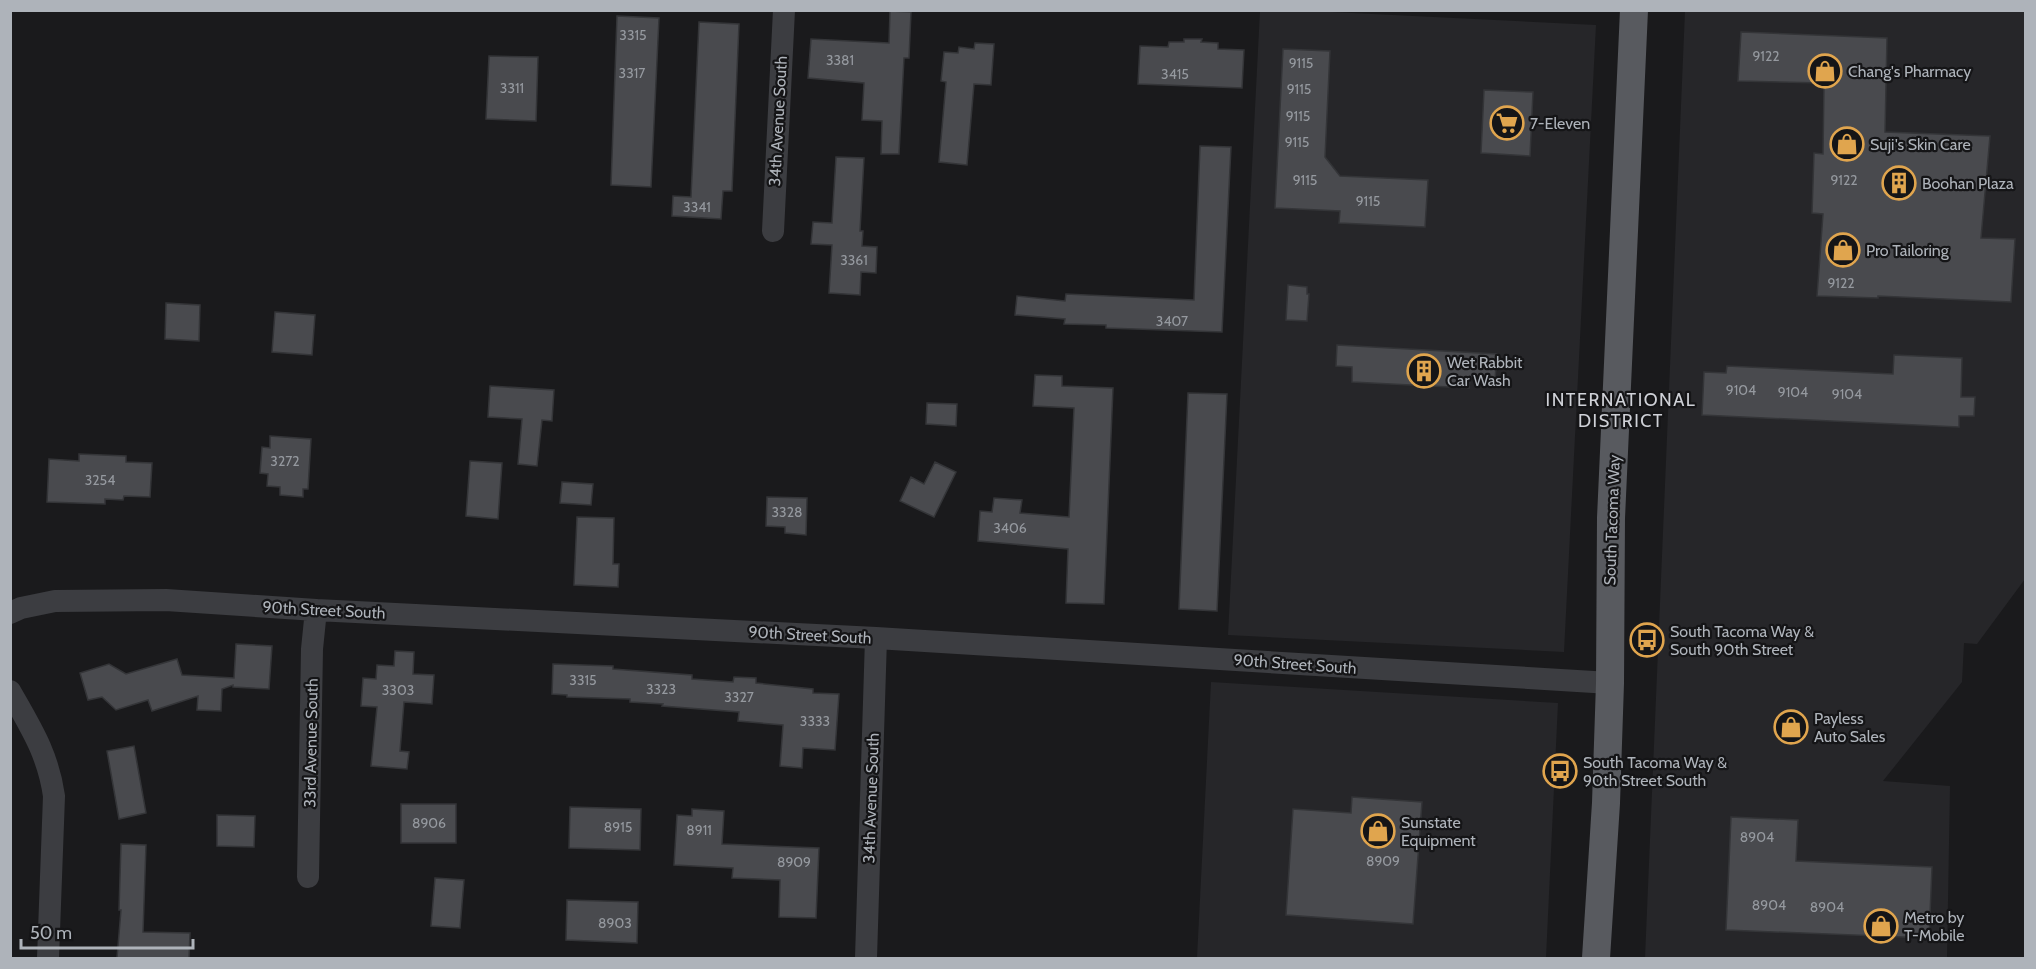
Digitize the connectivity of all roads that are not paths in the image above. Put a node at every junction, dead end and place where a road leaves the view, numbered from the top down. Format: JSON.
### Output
{"nodes":[{"id":1,"x":784,"y":10,"type":"edge"},
{"id":2,"x":1634,"y":10,"type":"edge"},
{"id":3,"x":773,"y":231,"type":"dead end"},
{"id":4,"x":316,"y":610,"type":"junction"},
{"id":5,"x":10,"y":613,"type":"edge"},
{"id":6,"x":876,"y":638,"type":"junction"},
{"id":7,"x":1610,"y":683,"type":"junction"},
{"id":8,"x":10,"y":691,"type":"edge"},
{"id":9,"x":308,"y":877,"type":"dead end"},
{"id":10,"x":48,"y":958,"type":"edge"},
{"id":11,"x":866,"y":958,"type":"edge"},
{"id":12,"x":1596,"y":958,"type":"edge"}],
"edges":[{"from":1,"to":3,"type":"street","name":"34th Avenue South"},
{"from":2,"to":7,"type":"main road","name":"South Tacoma Way"},
{"from":4,"to":5,"type":"street","name":"90th Street South"},
{"from":4,"to":6,"type":"street","name":"90th Street South"},
{"from":4,"to":9,"type":"street","name":"33rd Avenue South"},
{"from":6,"to":7,"type":"street","name":"90th Street South"},
{"from":6,"to":11,"type":"street","name":"34th Avenue South"},
{"from":7,"to":12,"type":"main road","name":"South Tacoma Way"},
{"from":8,"to":10,"type":"street"}]}
